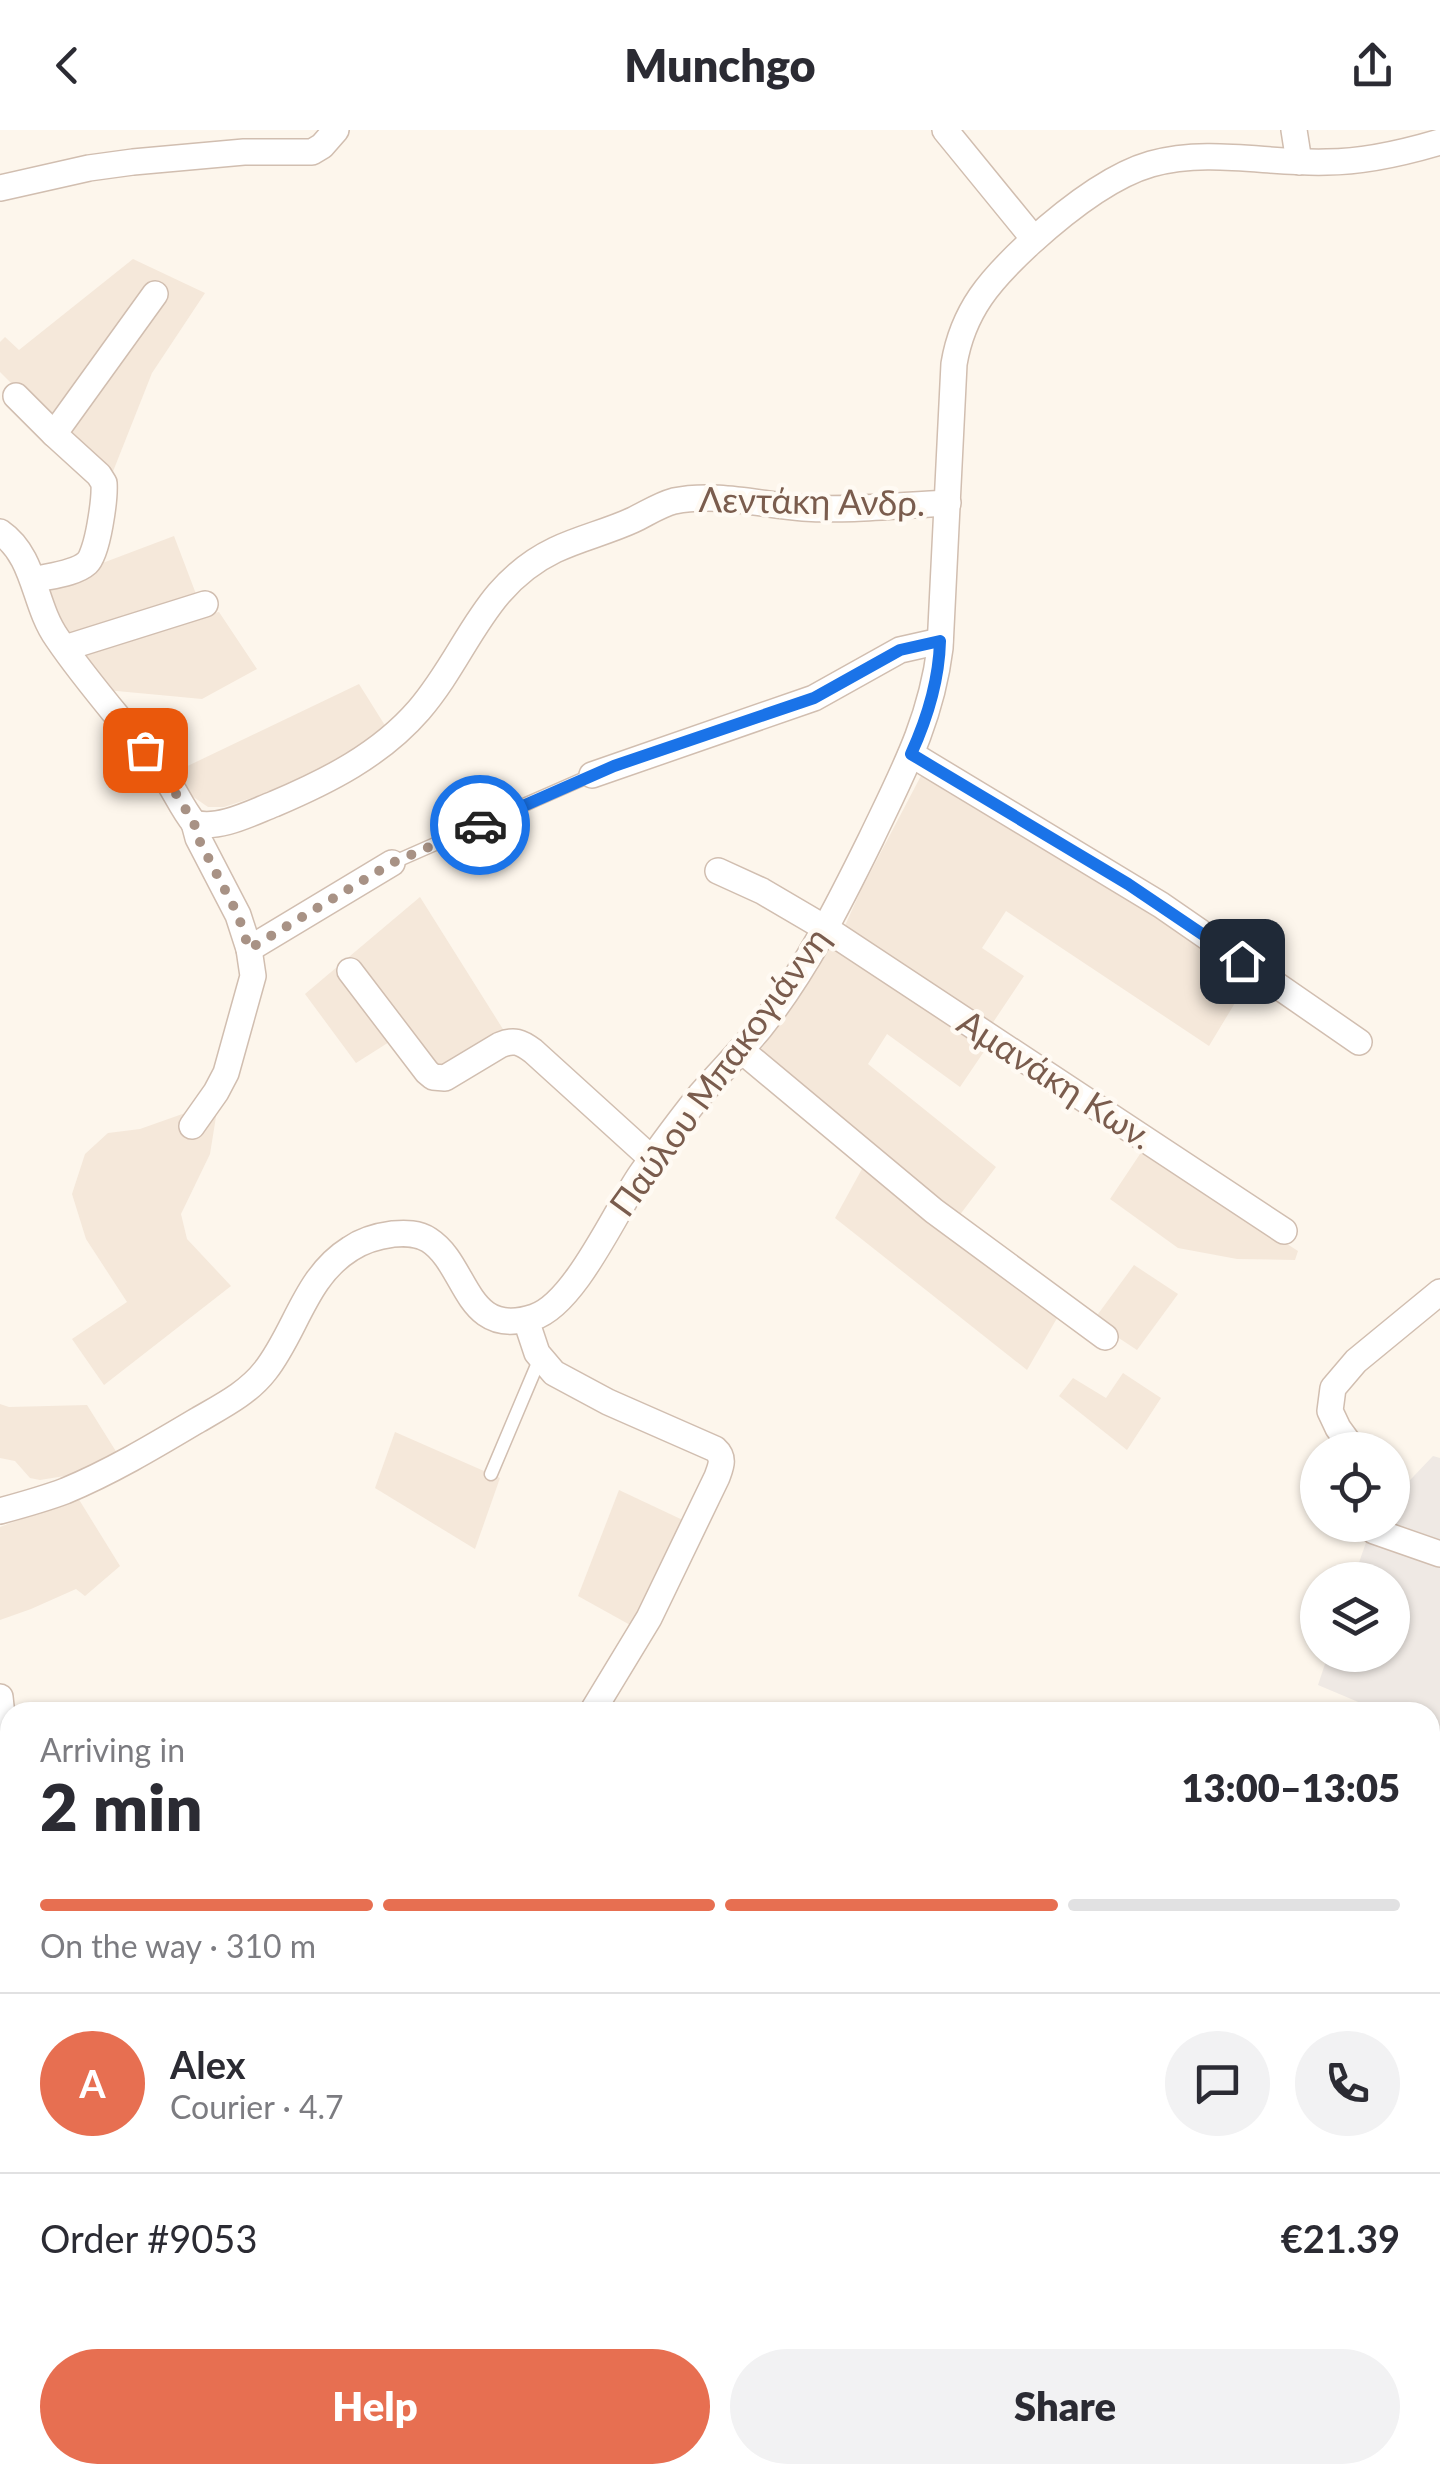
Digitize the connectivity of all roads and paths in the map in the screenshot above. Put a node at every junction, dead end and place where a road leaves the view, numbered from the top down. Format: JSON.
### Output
{"nodes":[{"id":1,"x":336,"y":130,"type":"edge"},
{"id":2,"x":945,"y":130,"type":"edge"},
{"id":3,"x":1294,"y":130,"type":"edge"},
{"id":4,"x":1440,"y":142,"type":"edge"},
{"id":5,"x":1299,"y":162,"type":"junction"},
{"id":6,"x":0,"y":188,"type":"edge"},
{"id":7,"x":1034,"y":240,"type":"junction"},
{"id":8,"x":156,"y":294,"type":"dead end"},
{"id":9,"x":16,"y":396,"type":"dead end"},
{"id":10,"x":54,"y":434,"type":"junction"},
{"id":11,"x":948,"y":503,"type":"junction"},
{"id":12,"x":0,"y":532,"type":"edge"},
{"id":13,"x":32,"y":580,"type":"junction"},
{"id":14,"x":205,"y":604,"type":"dead end"},
{"id":15,"x":940,"y":641,"type":"junction"},
{"id":16,"x":65,"y":648,"type":"junction"},
{"id":17,"x":911,"y":754,"type":"junction"},
{"id":18,"x":592,"y":775,"type":"joint"},
{"id":19,"x":194,"y":823,"type":"junction"},
{"id":20,"x":392,"y":863,"type":"joint"},
{"id":21,"x":718,"y":871,"type":"dead end"},
{"id":22,"x":825,"y":928,"type":"junction"},
{"id":23,"x":249,"y":949,"type":"junction"},
{"id":24,"x":350,"y":972,"type":"dead end"},
{"id":25,"x":1359,"y":1042,"type":"dead end"},
{"id":26,"x":741,"y":1050,"type":"junction"},
{"id":27,"x":192,"y":1126,"type":"dead end"},
{"id":28,"x":652,"y":1159,"type":"junction"},
{"id":29,"x":1284,"y":1231,"type":"dead end"},
{"id":30,"x":1440,"y":1292,"type":"edge"},
{"id":31,"x":526,"y":1320,"type":"junction"},
{"id":32,"x":1105,"y":1337,"type":"dead end"},
{"id":33,"x":540,"y":1358,"type":"junction"},
{"id":34,"x":1341,"y":1432,"type":"edge"},
{"id":35,"x":491,"y":1474,"type":"dead end"},
{"id":36,"x":0,"y":1511,"type":"edge"},
{"id":37,"x":1407,"y":1542,"type":"edge"},
{"id":38,"x":1440,"y":1554,"type":"edge"},
{"id":39,"x":598,"y":1702,"type":"edge"}],
"edges":[{"from":1,"to":6,"type":"street"},
{"from":2,"to":7,"type":"street"},
{"from":3,"to":5,"type":"street"},
{"from":4,"to":5,"type":"street","name":"Παύλου Μπακογιάννη"},
{"from":5,"to":7,"type":"street","name":"Παύλου Μπακογιάννη"},
{"from":7,"to":11,"type":"street","name":"Παύλου Μπακογιάννη"},
{"from":8,"to":10,"type":"street"},
{"from":9,"to":10,"type":"street"},
{"from":10,"to":13,"type":"street"},
{"from":11,"to":15,"type":"street","name":"Παύλου Μπακογιάννη"},
{"from":11,"to":19,"type":"street","name":"Λεντάκη Ανδρ."},
{"from":12,"to":13,"type":"street"},
{"from":13,"to":16,"type":"street"},
{"from":14,"to":16,"type":"street"},
{"from":15,"to":17,"type":"street","name":"Παύλου Μπακογιάννη"},
{"from":15,"to":18,"type":"street"},
{"from":16,"to":19,"type":"street"},
{"from":17,"to":22,"type":"street","name":"Παύλου Μπακογιάννη"},
{"from":17,"to":25,"type":"street"},
{"from":18,"to":20,"type":"lane"},
{"from":19,"to":23,"type":"street"},
{"from":20,"to":23,"type":"street"},
{"from":21,"to":22,"type":"street","name":"Αμανάκη Κων."},
{"from":22,"to":26,"type":"street","name":"Παύλου Μπακογιάννη"},
{"from":22,"to":29,"type":"street","name":"Αμανάκη Κων."},
{"from":23,"to":27,"type":"street"},
{"from":24,"to":28,"type":"street"},
{"from":26,"to":28,"type":"street","name":"Παύλου Μπακογιάννη"},
{"from":26,"to":32,"type":"street"},
{"from":28,"to":31,"type":"street","name":"Παύλου Μπακογιάννη"},
{"from":30,"to":34,"type":"street"},
{"from":31,"to":33,"type":"street"},
{"from":31,"to":36,"type":"street"},
{"from":33,"to":35,"type":"lane"},
{"from":33,"to":39,"type":"street"},
{"from":37,"to":38,"type":"street"}]}
